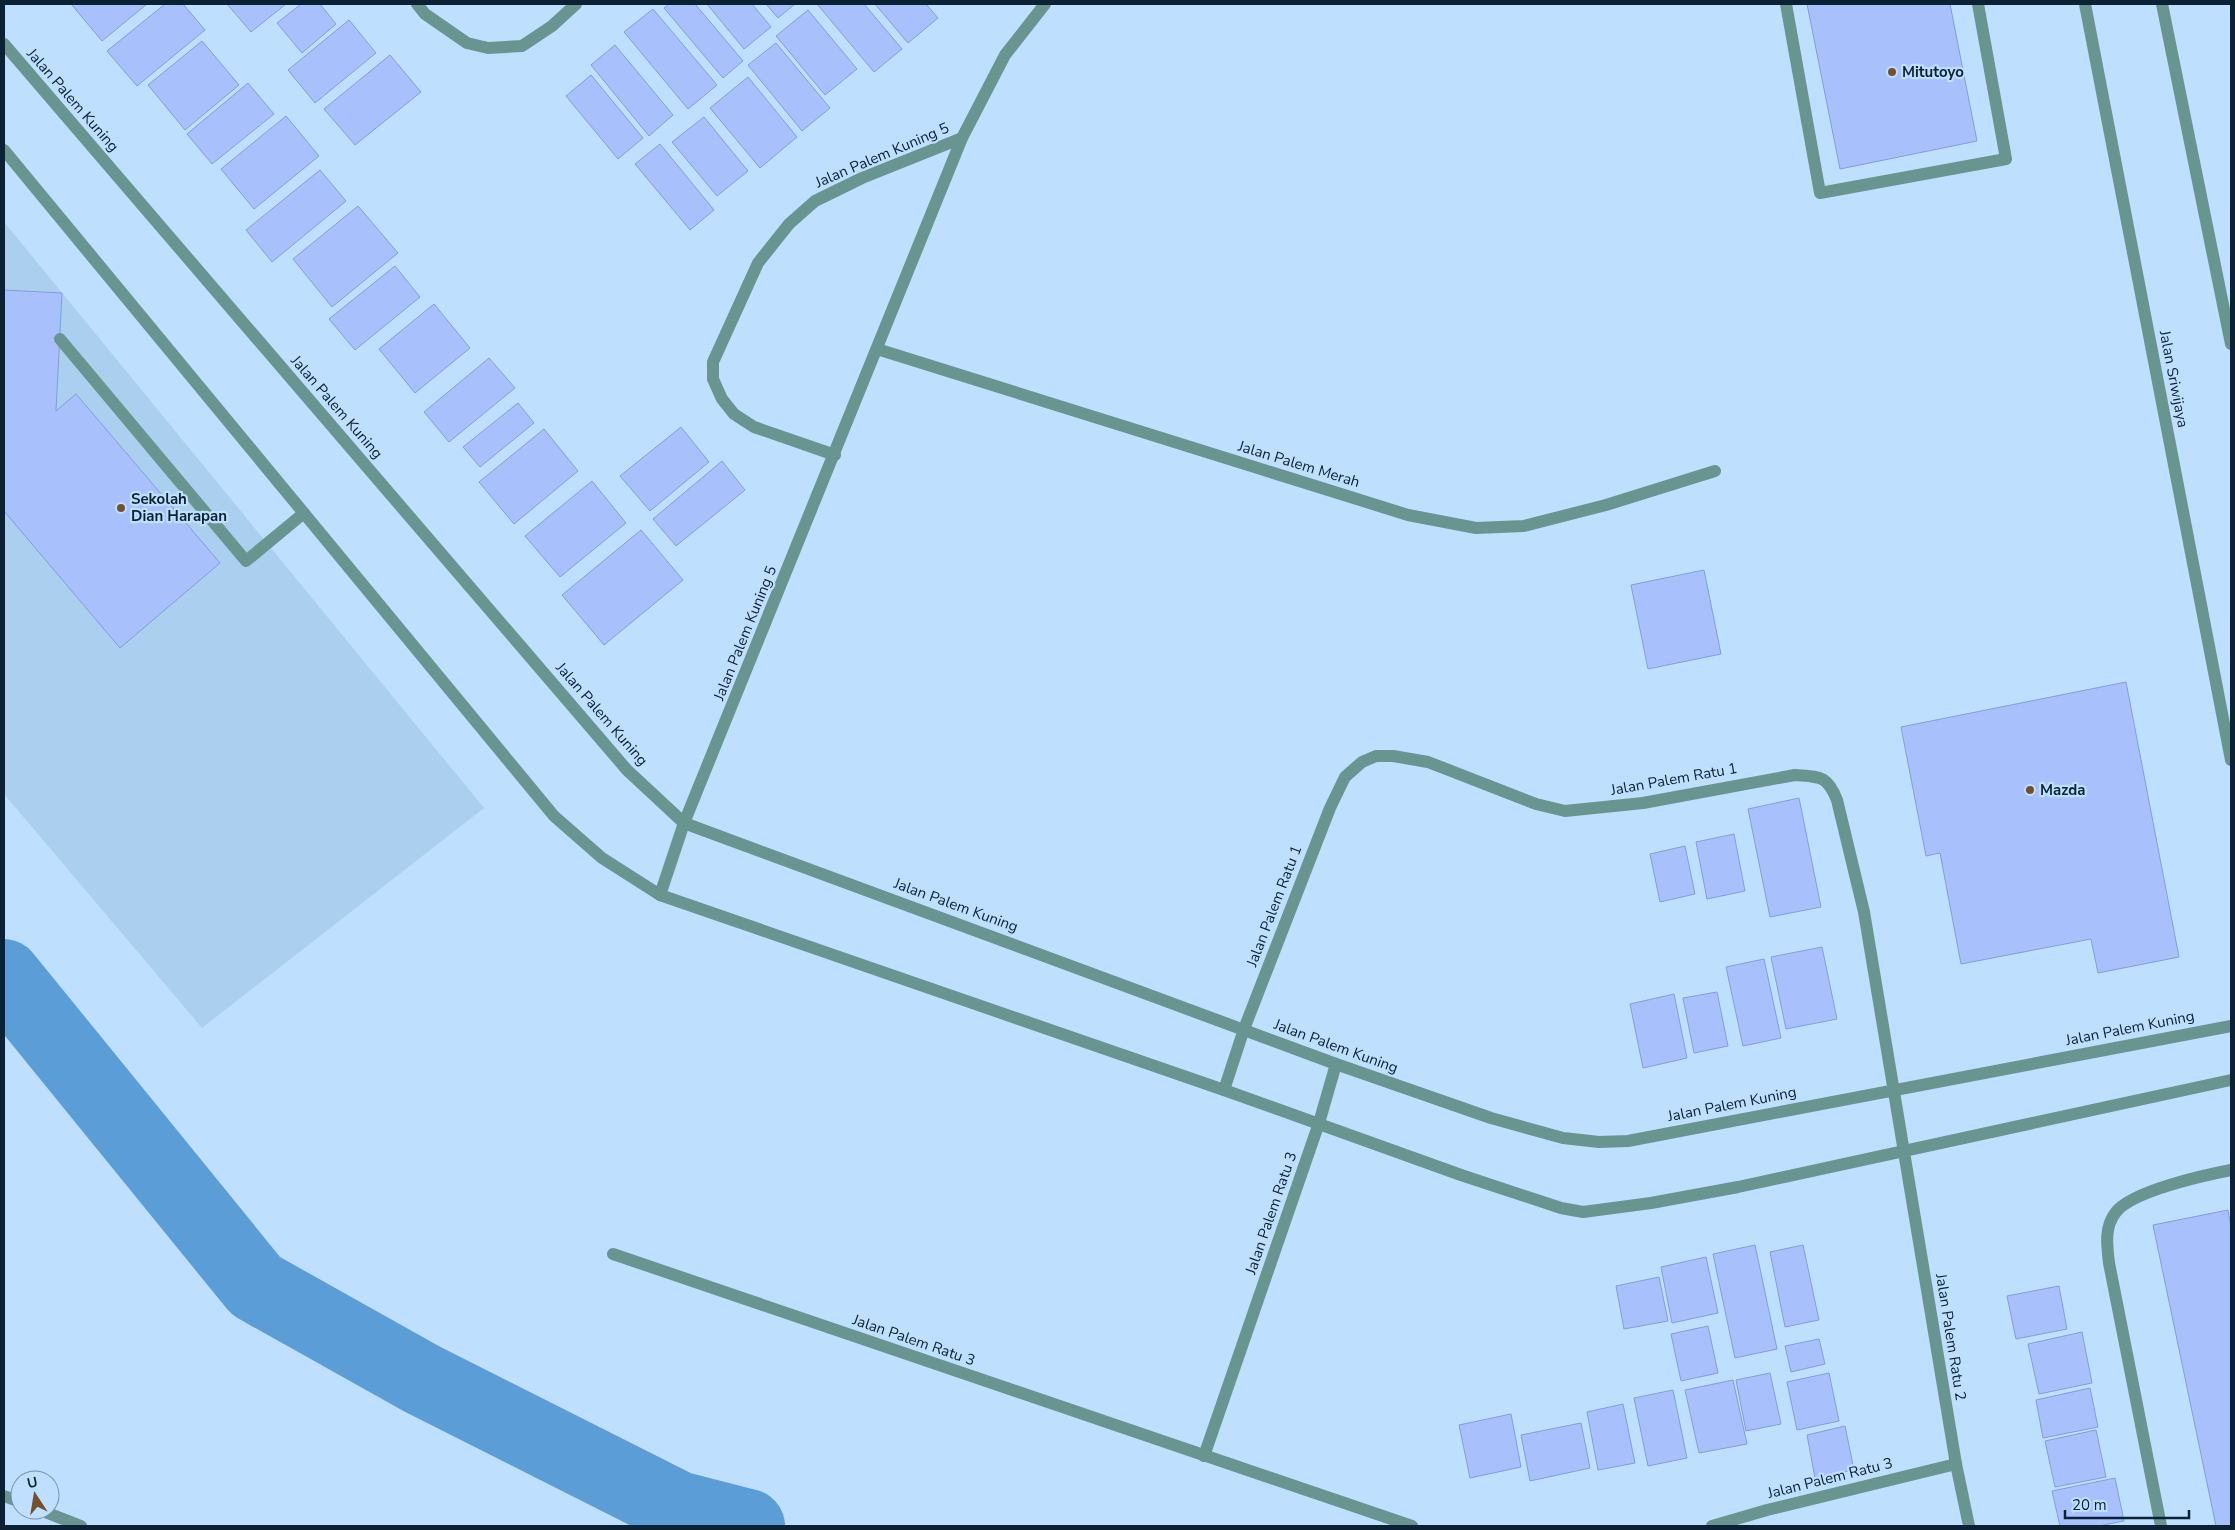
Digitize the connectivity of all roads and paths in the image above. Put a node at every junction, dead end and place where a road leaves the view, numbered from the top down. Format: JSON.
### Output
{"nodes":[{"id":1,"x":417,"y":4,"type":"edge"},
{"id":2,"x":576,"y":4,"type":"edge"},
{"id":3,"x":1045,"y":4,"type":"edge"},
{"id":4,"x":1786,"y":4,"type":"edge"},
{"id":5,"x":1978,"y":4,"type":"edge"},
{"id":6,"x":2085,"y":4,"type":"edge"},
{"id":7,"x":2162,"y":4,"type":"edge"},
{"id":8,"x":4,"y":44,"type":"edge"},
{"id":9,"x":962,"y":138,"type":"junction"},
{"id":10,"x":4,"y":150,"type":"edge"},
{"id":11,"x":60,"y":339,"type":"dead end"},
{"id":12,"x":2231,"y":344,"type":"edge"},
{"id":13,"x":878,"y":349,"type":"junction"},
{"id":14,"x":835,"y":455,"type":"junction"},
{"id":15,"x":1715,"y":471,"type":"dead end"},
{"id":16,"x":304,"y":513,"type":"junction"},
{"id":17,"x":2231,"y":760,"type":"edge"},
{"id":18,"x":684,"y":822,"type":"junction"},
{"id":19,"x":660,"y":895,"type":"junction"},
{"id":20,"x":2226,"y":1027,"type":"edge"},
{"id":21,"x":1244,"y":1029,"type":"junction"},
{"id":22,"x":1336,"y":1064,"type":"junction"},
{"id":23,"x":2229,"y":1081,"type":"edge"},
{"id":24,"x":1224,"y":1090,"type":"junction"},
{"id":25,"x":1892,"y":1090,"type":"junction"},
{"id":26,"x":1319,"y":1123,"type":"junction"},
{"id":27,"x":1904,"y":1152,"type":"junction"},
{"id":28,"x":2231,"y":1170,"type":"edge"},
{"id":29,"x":613,"y":1254,"type":"dead end"},
{"id":30,"x":1204,"y":1456,"type":"junction"},
{"id":31,"x":1956,"y":1464,"type":"junction"},
{"id":32,"x":60,"y":1518,"type":"edge"},
{"id":33,"x":81,"y":1526,"type":"edge"},
{"id":34,"x":1412,"y":1526,"type":"edge"},
{"id":35,"x":1712,"y":1526,"type":"edge"},
{"id":36,"x":1969,"y":1526,"type":"edge"},
{"id":37,"x":2161,"y":1526,"type":"edge"}],
"edges":[{"from":1,"to":2,"type":"street"},
{"from":3,"to":9,"type":"street","name":"Jalan Palem Kuning 5"},
{"from":4,"to":5,"type":"street"},
{"from":6,"to":17,"type":"street","name":"Jalan Sriwijaya"},
{"from":7,"to":12,"type":"street"},
{"from":8,"to":18,"type":"street","name":"Jalan Palem Kuning"},
{"from":9,"to":13,"type":"street","name":"Jalan Palem Kuning 5"},
{"from":9,"to":14,"type":"street","name":"Jalan Palem Kuning 5"},
{"from":10,"to":16,"type":"street"},
{"from":11,"to":16,"type":"street"},
{"from":13,"to":14,"type":"street","name":"Jalan Palem Kuning 5"},
{"from":13,"to":15,"type":"street","name":"Jalan Palem Merah"},
{"from":14,"to":18,"type":"street","name":"Jalan Palem Kuning 5"},
{"from":16,"to":19,"type":"street"},
{"from":18,"to":19,"type":"street","name":"Jalan Palem Kuning 5"},
{"from":18,"to":21,"type":"street","name":"Jalan Palem Kuning"},
{"from":19,"to":24,"type":"street"},
{"from":20,"to":25,"type":"street","name":"Jalan Palem Kuning"},
{"from":21,"to":22,"type":"street","name":"Jalan Palem Kuning"},
{"from":21,"to":24,"type":"street","name":"Jalan Palem Ratu 1"},
{"from":21,"to":25,"type":"street","name":"Jalan Palem Ratu 1"},
{"from":22,"to":25,"type":"street","name":"Jalan Palem Kuning"},
{"from":22,"to":26,"type":"street","name":"Jalan Palem Ratu 3"},
{"from":23,"to":27,"type":"street"},
{"from":24,"to":26,"type":"street"},
{"from":25,"to":27,"type":"street","name":"Jalan Palem Ratu 1"},
{"from":26,"to":27,"type":"street"},
{"from":26,"to":30,"type":"street","name":"Jalan Palem Ratu 3"},
{"from":27,"to":31,"type":"street","name":"Jalan Palem Ratu 2"},
{"from":28,"to":37,"type":"street"},
{"from":29,"to":30,"type":"street","name":"Jalan Palem Ratu 3"},
{"from":30,"to":34,"type":"street","name":"Jalan Palem Ratu 3"},
{"from":31,"to":35,"type":"street","name":"Jalan Palem Ratu 3"},
{"from":31,"to":36,"type":"street","name":"Jalan Palem Ratu 2"},
{"from":32,"to":33,"type":"street"}]}
